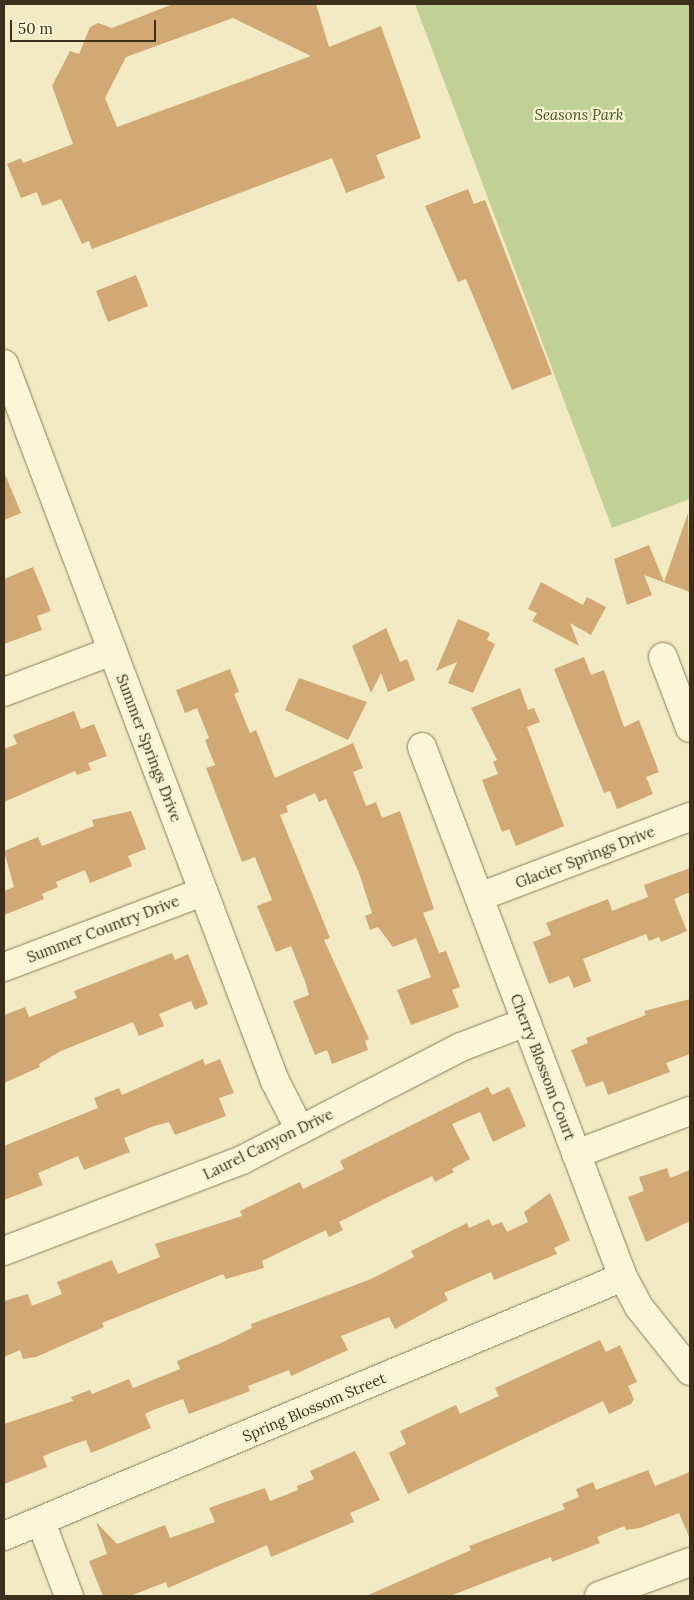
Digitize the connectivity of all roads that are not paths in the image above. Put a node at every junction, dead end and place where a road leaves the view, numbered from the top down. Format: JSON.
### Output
{"nodes":[{"id":1,"x":4,"y":364,"type":"edge"},
{"id":2,"x":12,"y":413,"type":"edge"},
{"id":3,"x":112,"y":651,"type":"junction"},
{"id":4,"x":663,"y":657,"type":"dead end"},
{"id":5,"x":4,"y":692,"type":"edge"},
{"id":6,"x":690,"y":728,"type":"edge"},
{"id":7,"x":422,"y":747,"type":"dead end"},
{"id":8,"x":690,"y":817,"type":"edge"},
{"id":9,"x":203,"y":892,"type":"junction"},
{"id":10,"x":479,"y":897,"type":"junction"},
{"id":11,"x":4,"y":967,"type":"edge"},
{"id":12,"x":526,"y":1022,"type":"junction"},
{"id":13,"x":690,"y":1111,"type":"edge"},
{"id":14,"x":300,"y":1130,"type":"junction"},
{"id":15,"x":576,"y":1154,"type":"junction"},
{"id":16,"x":4,"y":1251,"type":"edge"},
{"id":17,"x":623,"y":1277,"type":"junction"},
{"id":18,"x":690,"y":1371,"type":"edge"},
{"id":19,"x":41,"y":1522,"type":"junction"},
{"id":20,"x":4,"y":1536,"type":"edge"},
{"id":21,"x":690,"y":1562,"type":"edge"},
{"id":22,"x":68,"y":1596,"type":"edge"},
{"id":23,"x":599,"y":1596,"type":"edge"}],
"edges":[{"from":1,"to":2,"type":"street","name":"Summer Springs Drive"},
{"from":2,"to":3,"type":"street","name":"Summer Springs Drive"},
{"from":3,"to":5,"type":"street"},
{"from":3,"to":9,"type":"street","name":"Summer Springs Drive"},
{"from":4,"to":6,"type":"street"},
{"from":7,"to":10,"type":"street","name":"Cherry Blossom Court"},
{"from":8,"to":10,"type":"street","name":"Glacier Springs Drive"},
{"from":9,"to":11,"type":"street","name":"Summer Country Drive"},
{"from":9,"to":14,"type":"street","name":"Summer Springs Drive"},
{"from":10,"to":12,"type":"street","name":"Cherry Blossom Court"},
{"from":12,"to":14,"type":"street","name":"Laurel Canyon Drive"},
{"from":12,"to":15,"type":"street","name":"Cherry Blossom Court"},
{"from":13,"to":15,"type":"street"},
{"from":14,"to":16,"type":"street","name":"Laurel Canyon Drive"},
{"from":15,"to":17,"type":"street","name":"Cherry Blossom Court"},
{"from":17,"to":18,"type":"street","name":"Cherry Blossom Court"},
{"from":17,"to":19,"type":"street","name":"Spring Blossom Street"},
{"from":19,"to":20,"type":"street","name":"Spring Blossom Street"},
{"from":19,"to":22,"type":"street"},
{"from":21,"to":23,"type":"street"}]}
